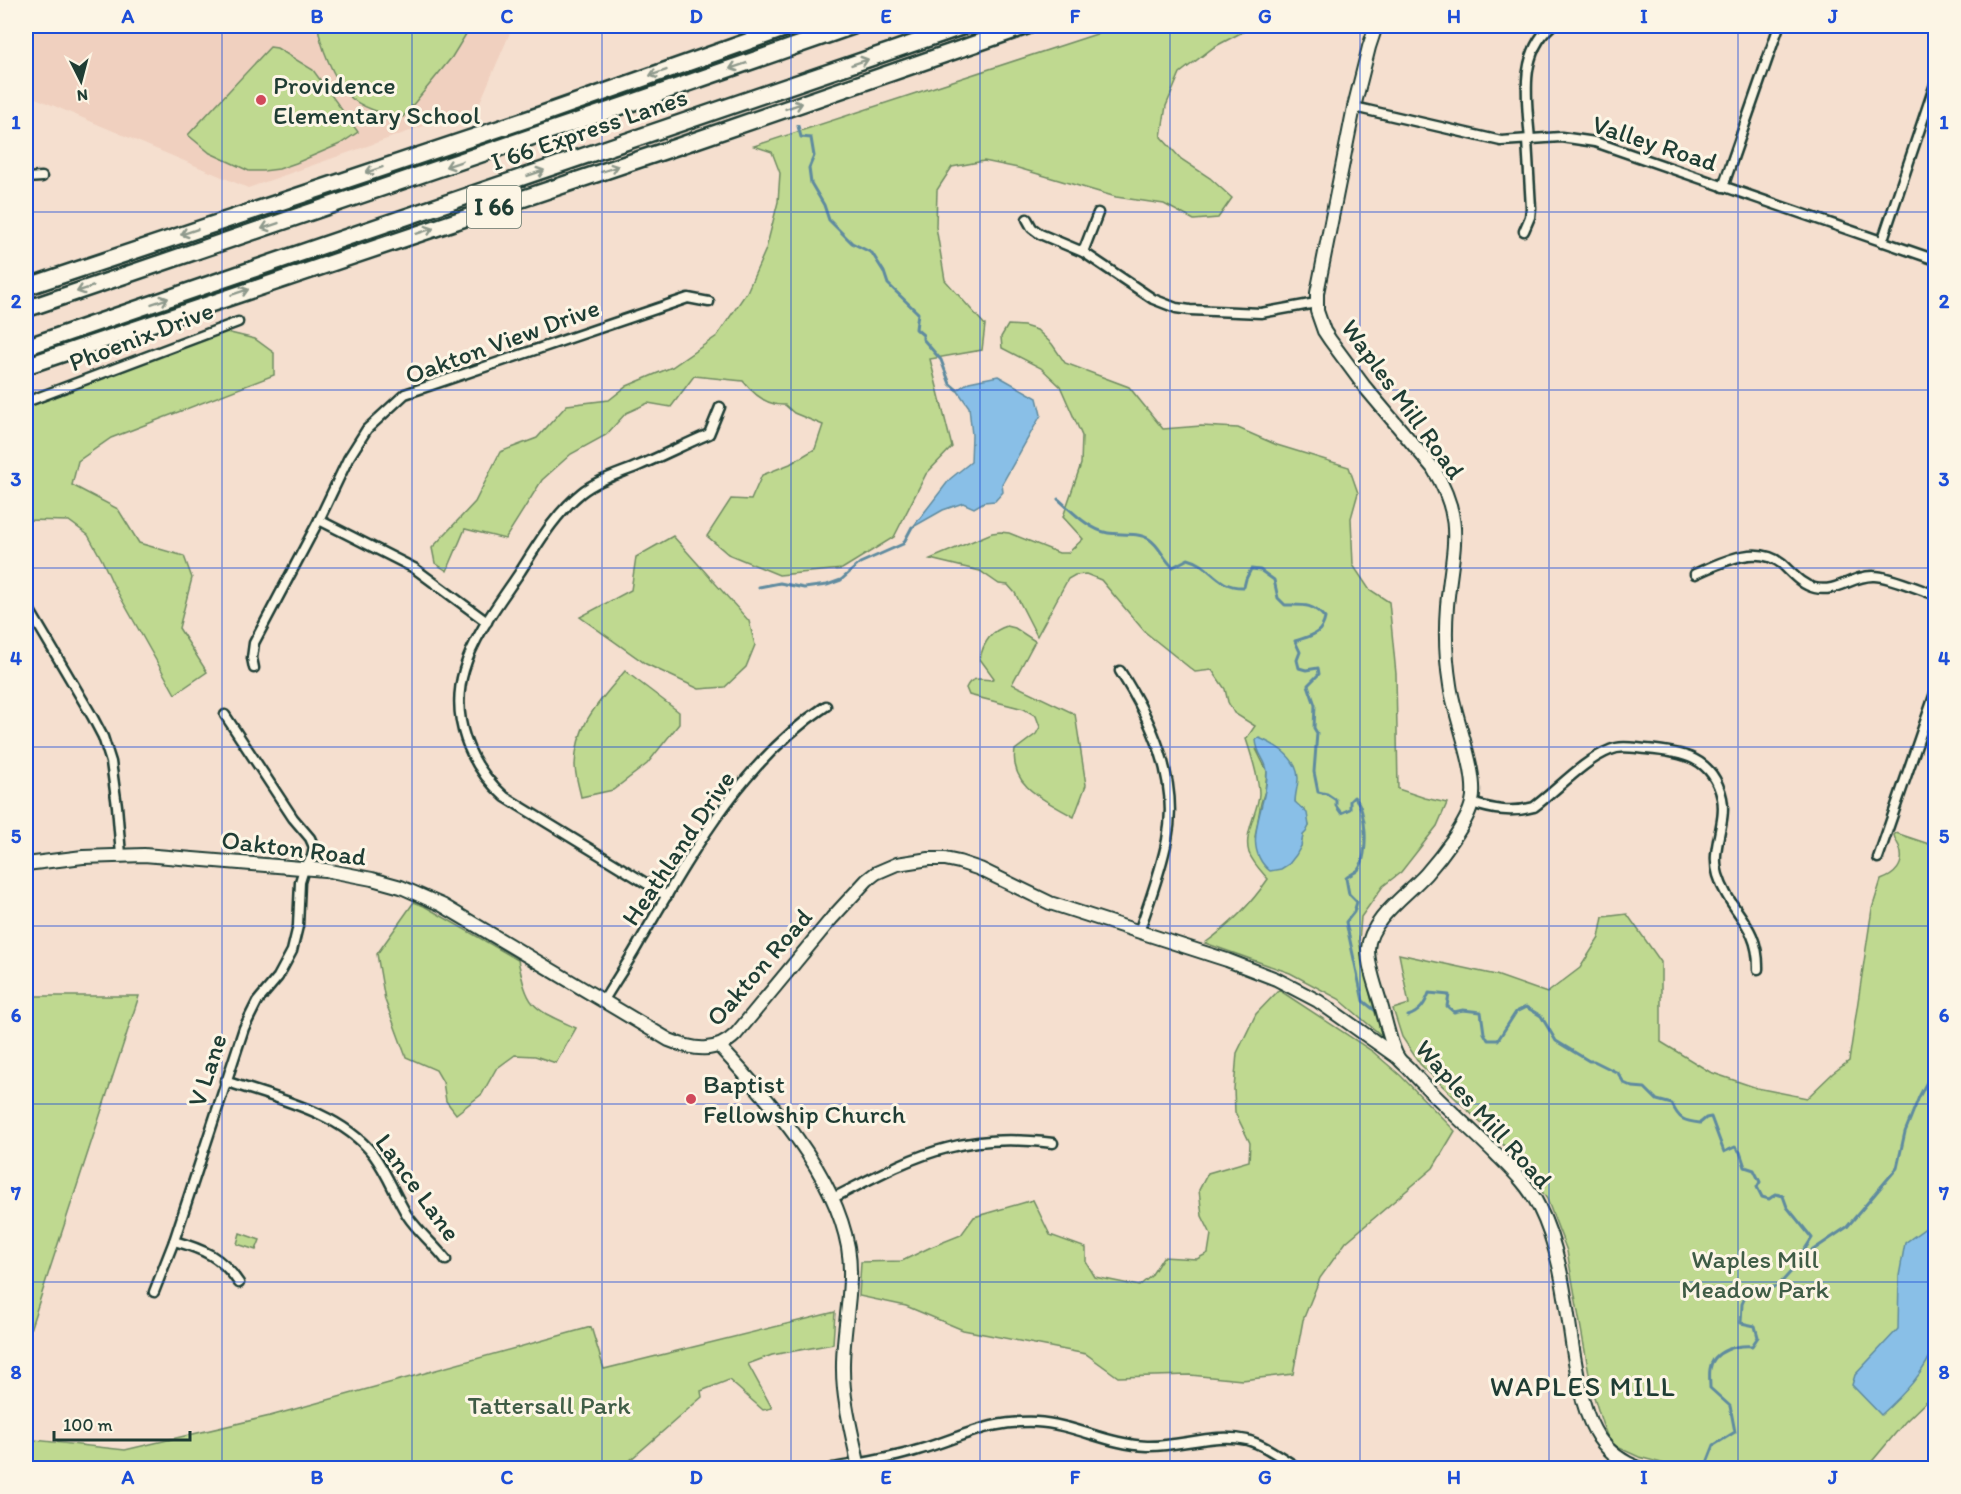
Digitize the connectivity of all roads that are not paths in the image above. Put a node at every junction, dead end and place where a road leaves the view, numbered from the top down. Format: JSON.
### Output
{"nodes":[{"id":1,"x":792,"y":26,"type":"edge"},
{"id":2,"x":853,"y":26,"type":"edge"},
{"id":3,"x":964,"y":26,"type":"edge"},
{"id":4,"x":1026,"y":26,"type":"edge"},
{"id":5,"x":1376,"y":26,"type":"edge"},
{"id":6,"x":1551,"y":26,"type":"edge"},
{"id":7,"x":1779,"y":26,"type":"edge"},
{"id":8,"x":1935,"y":81,"type":"edge"},
{"id":9,"x":1354,"y":106,"type":"junction"},
{"id":10,"x":1529,"y":140,"type":"junction"},
{"id":11,"x":42,"y":177,"type":"dead end"},
{"id":12,"x":26,"y":178,"type":"edge"},
{"id":13,"x":1723,"y":187,"type":"junction"},
{"id":14,"x":1098,"y":213,"type":"dead end"},
{"id":15,"x":1027,"y":219,"type":"dead end"},
{"id":16,"x":1524,"y":231,"type":"dead end"},
{"id":17,"x":1882,"y":242,"type":"junction"},
{"id":18,"x":1083,"y":252,"type":"junction"},
{"id":19,"x":1935,"y":260,"type":"edge"},
{"id":20,"x":26,"y":287,"type":"edge"},
{"id":21,"x":709,"y":302,"type":"dead end"},
{"id":22,"x":1316,"y":303,"type":"junction"},
{"id":23,"x":26,"y":309,"type":"edge"},
{"id":24,"x":238,"y":322,"type":"dead end"},
{"id":25,"x":26,"y":347,"type":"edge"},
{"id":26,"x":26,"y":366,"type":"edge"},
{"id":27,"x":26,"y":402,"type":"edge"},
{"id":28,"x":720,"y":407,"type":"dead end"},
{"id":29,"x":319,"y":520,"type":"junction"},
{"id":30,"x":1695,"y":574,"type":"dead end"},
{"id":31,"x":1935,"y":595,"type":"edge"},
{"id":32,"x":26,"y":604,"type":"edge"},
{"id":33,"x":487,"y":622,"type":"junction"},
{"id":34,"x":254,"y":668,"type":"dead end"},
{"id":35,"x":1120,"y":672,"type":"dead end"},
{"id":36,"x":1935,"y":690,"type":"edge"},
{"id":37,"x":826,"y":706,"type":"dead end"},
{"id":38,"x":225,"y":715,"type":"dead end"},
{"id":39,"x":1472,"y":803,"type":"junction"},
{"id":40,"x":121,"y":855,"type":"junction"},
{"id":41,"x":1878,"y":858,"type":"dead end"},
{"id":42,"x":26,"y":864,"type":"edge"},
{"id":43,"x":304,"y":869,"type":"junction"},
{"id":44,"x":667,"y":896,"type":"junction"},
{"id":45,"x":1139,"y":932,"type":"junction"},
{"id":46,"x":1758,"y":969,"type":"dead end"},
{"id":47,"x":604,"y":1000,"type":"junction"},
{"id":48,"x":719,"y":1046,"type":"junction"},
{"id":49,"x":1397,"y":1057,"type":"junction"},
{"id":50,"x":225,"y":1082,"type":"junction"},
{"id":51,"x":1053,"y":1143,"type":"dead end"},
{"id":52,"x":833,"y":1198,"type":"junction"},
{"id":53,"x":174,"y":1241,"type":"junction"},
{"id":54,"x":446,"y":1260,"type":"dead end"},
{"id":55,"x":239,"y":1283,"type":"dead end"},
{"id":56,"x":154,"y":1292,"type":"dead end"},
{"id":57,"x":858,"y":1466,"type":"edge"},
{"id":58,"x":833,"y":1468,"type":"edge"},
{"id":59,"x":1298,"y":1468,"type":"edge"},
{"id":60,"x":1639,"y":1468,"type":"edge"}],
"edges":[{"from":1,"to":20,"type":"highway","one_way":true},
{"from":2,"to":23,"type":"highway","name":"I 66 Express Lanes","one_way":true},
{"from":25,"to":3,"type":"highway","name":"I 66 Express Lanes","one_way":true},
{"from":26,"to":4,"type":"highway","number":"I 66","one_way":true},
{"from":5,"to":9,"type":"street","name":"Waples Mill Road"},
{"from":6,"to":10,"type":"street"},
{"from":7,"to":13,"type":"street"},
{"from":8,"to":17,"type":"street"},
{"from":9,"to":10,"type":"street","name":"Valley Road"},
{"from":9,"to":22,"type":"street","name":"Waples Mill Road"},
{"from":10,"to":13,"type":"street","name":"Valley Road"},
{"from":10,"to":16,"type":"street"},
{"from":11,"to":12,"type":"street"},
{"from":13,"to":17,"type":"street","name":"Valley Road"},
{"from":14,"to":18,"type":"street"},
{"from":15,"to":18,"type":"street"},
{"from":17,"to":19,"type":"street","name":"Valley Road"},
{"from":18,"to":22,"type":"street"},
{"from":21,"to":29,"type":"street","name":"Oakton View Drive"},
{"from":22,"to":39,"type":"street","name":"Waples Mill Road"},
{"from":24,"to":27,"type":"street","name":"Phoenix Drive"},
{"from":28,"to":33,"type":"street"},
{"from":29,"to":33,"type":"street"},
{"from":29,"to":34,"type":"street","name":"Oakton View Drive"},
{"from":30,"to":31,"type":"street"},
{"from":32,"to":40,"type":"street"},
{"from":33,"to":44,"type":"street"},
{"from":35,"to":45,"type":"street"},
{"from":36,"to":41,"type":"street"},
{"from":37,"to":44,"type":"street","name":"Heathland Drive"},
{"from":38,"to":43,"type":"street","name":"V Lane"},
{"from":39,"to":46,"type":"street"},
{"from":39,"to":49,"type":"street","name":"Waples Mill Road"},
{"from":40,"to":42,"type":"street","name":"Oakton Road"},
{"from":40,"to":43,"type":"street","name":"Oakton Road"},
{"from":43,"to":47,"type":"street","name":"Oakton Road"},
{"from":43,"to":50,"type":"street","name":"V Lane"},
{"from":44,"to":47,"type":"street","name":"Heathland Drive"},
{"from":45,"to":48,"type":"street","name":"Oakton Road"},
{"from":45,"to":49,"type":"street","name":"Oakton Road"},
{"from":47,"to":48,"type":"street","name":"Oakton Road"},
{"from":48,"to":52,"type":"street"},
{"from":49,"to":60,"type":"street","name":"Waples Mill Road"},
{"from":50,"to":53,"type":"street","name":"V Lane"},
{"from":50,"to":54,"type":"street","name":"Lance Lane"},
{"from":51,"to":52,"type":"street"},
{"from":52,"to":57,"type":"street"},
{"from":53,"to":55,"type":"street"},
{"from":53,"to":56,"type":"street","name":"V Lane"},
{"from":57,"to":58,"type":"street"},
{"from":57,"to":59,"type":"street"}]}
